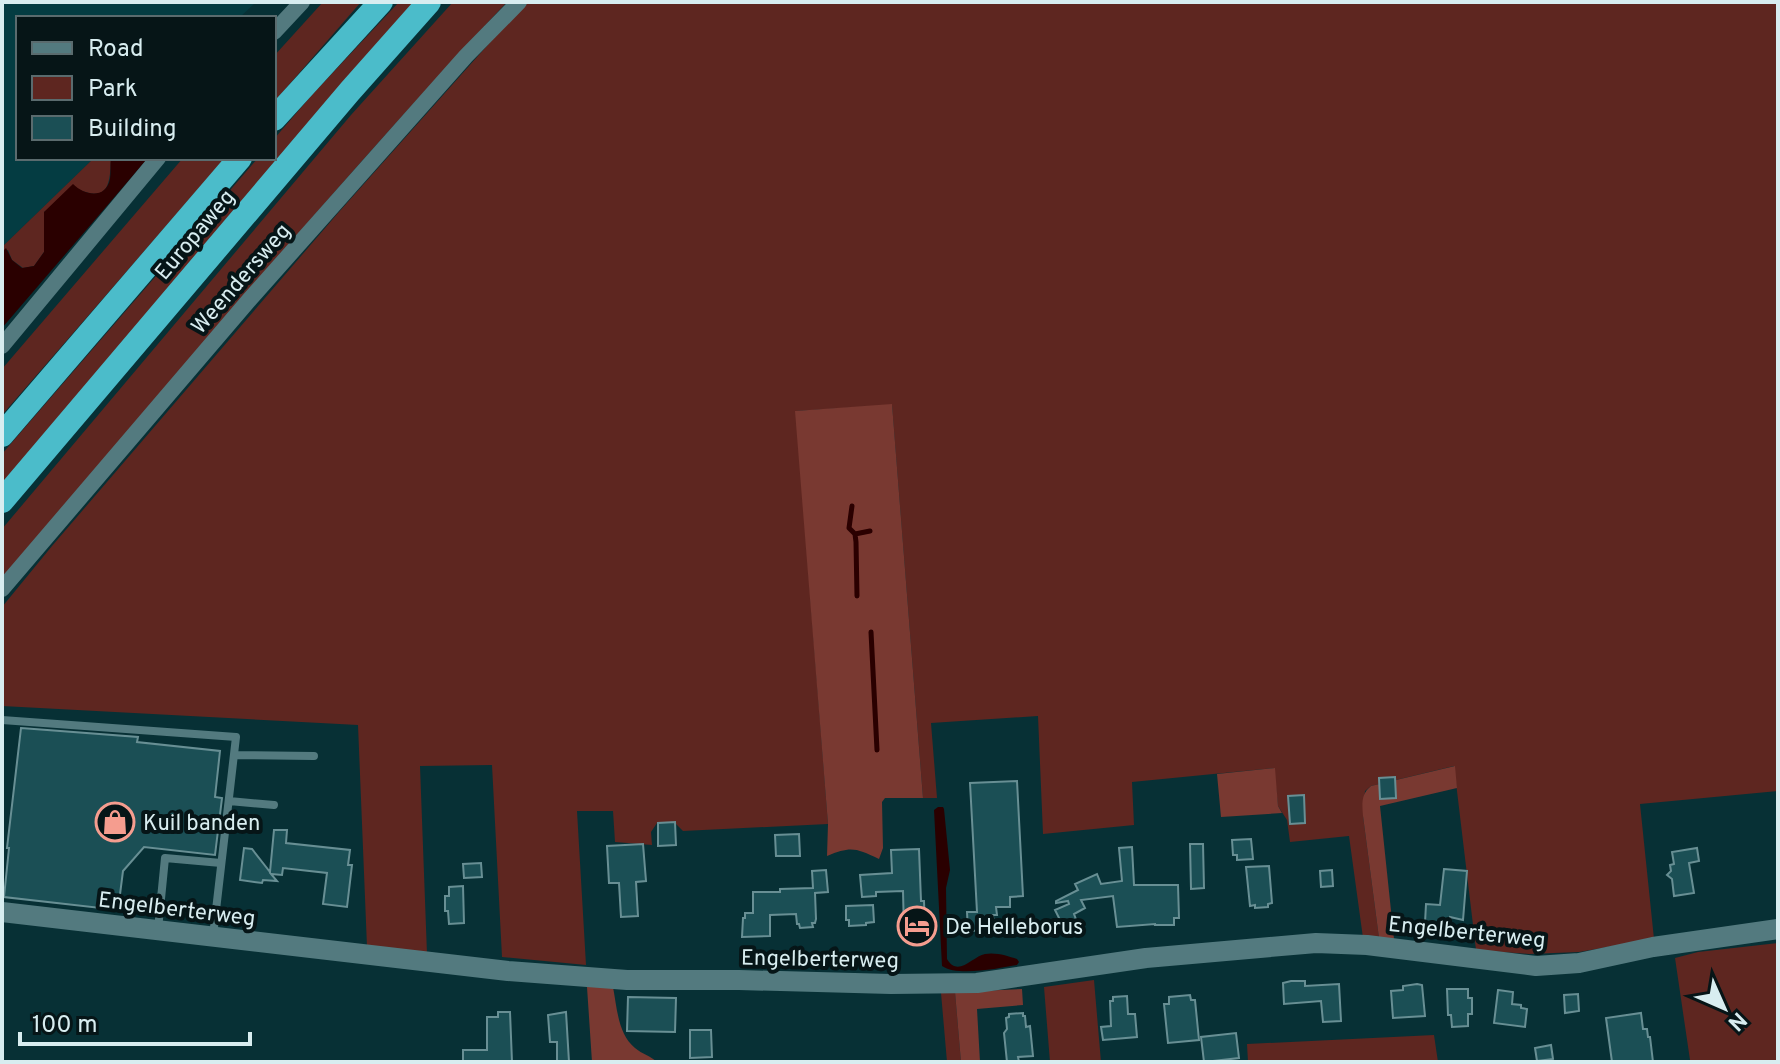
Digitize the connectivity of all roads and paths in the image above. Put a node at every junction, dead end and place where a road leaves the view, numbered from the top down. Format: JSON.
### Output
{"nodes":[{"id":1,"x":302,"y":2,"type":"edge"},
{"id":2,"x":381,"y":2,"type":"edge"},
{"id":3,"x":429,"y":2,"type":"edge"},
{"id":4,"x":519,"y":2,"type":"edge"},
{"id":5,"x":276,"y":30,"type":"edge"},
{"id":6,"x":276,"y":117,"type":"edge"},
{"id":7,"x":156,"y":160,"type":"edge"},
{"id":8,"x":238,"y":160,"type":"edge"},
{"id":9,"x":2,"y":346,"type":"edge"},
{"id":10,"x":2,"y":435,"type":"edge"},
{"id":11,"x":2,"y":501,"type":"edge"},
{"id":12,"x":2,"y":589,"type":"edge"},
{"id":13,"x":2,"y":720,"type":"edge"},
{"id":14,"x":234,"y":755,"type":"junction"},
{"id":15,"x":314,"y":756,"type":"dead end"},
{"id":16,"x":229,"y":801,"type":"junction"},
{"id":17,"x":274,"y":805,"type":"dead end"},
{"id":18,"x":221,"y":863,"type":"junction"},
{"id":19,"x":2,"y":912,"type":"edge"},
{"id":20,"x":1778,"y":929,"type":"edge"},
{"id":21,"x":158,"y":930,"type":"junction"},
{"id":22,"x":213,"y":936,"type":"junction"}],
"edges":[{"from":1,"to":5,"type":"street"},
{"from":2,"to":6,"type":"highway"},
{"from":3,"to":11,"type":"highway","name":"Europaweg"},
{"from":4,"to":12,"type":"street","name":"Weendersweg"},
{"from":7,"to":9,"type":"street"},
{"from":8,"to":10,"type":"highway","name":"Europaweg"},
{"from":13,"to":14,"type":"lane"},
{"from":14,"to":15,"type":"lane"},
{"from":14,"to":16,"type":"lane"},
{"from":16,"to":17,"type":"lane"},
{"from":16,"to":18,"type":"lane"},
{"from":18,"to":21,"type":"lane"},
{"from":18,"to":22,"type":"lane"},
{"from":19,"to":21,"type":"street","name":"Engelberterweg"},
{"from":20,"to":22,"type":"street","name":"Engelberterweg"},
{"from":21,"to":22,"type":"street","name":"Engelberterweg"}]}
